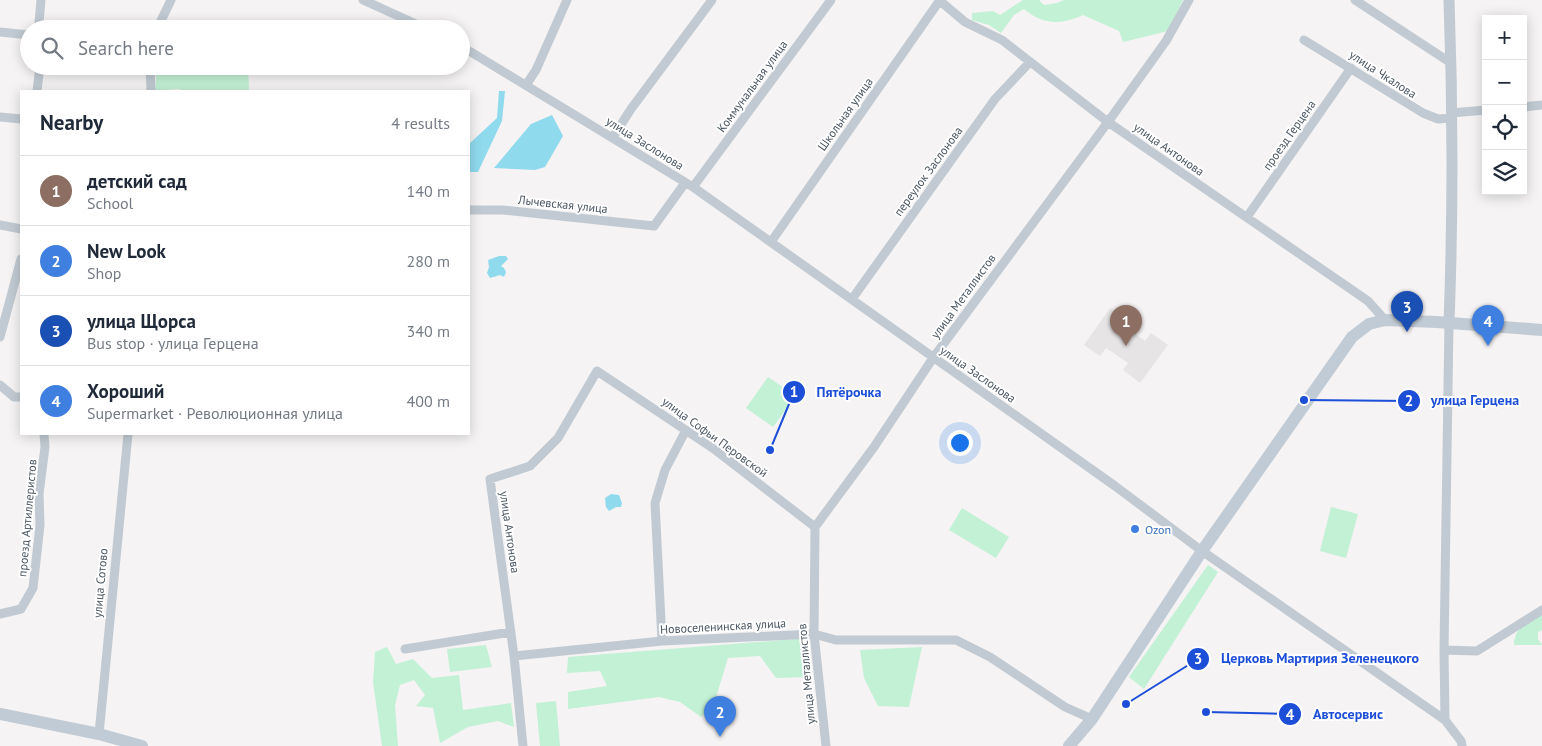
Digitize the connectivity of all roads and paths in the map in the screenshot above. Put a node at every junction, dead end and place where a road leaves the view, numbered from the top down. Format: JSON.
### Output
{"nodes":[{"id":1,"x":41,"y":0,"type":"edge"},
{"id":2,"x":171,"y":0,"type":"edge"},
{"id":3,"x":363,"y":0,"type":"edge"},
{"id":4,"x":567,"y":0,"type":"edge"},
{"id":5,"x":712,"y":0,"type":"edge"},
{"id":6,"x":831,"y":0,"type":"edge"},
{"id":7,"x":940,"y":0,"type":"edge"},
{"id":8,"x":1189,"y":0,"type":"edge"},
{"id":9,"x":1355,"y":0,"type":"edge"},
{"id":10,"x":1449,"y":0,"type":"edge"},
{"id":11,"x":39,"y":20,"type":"edge"},
{"id":12,"x":161,"y":20,"type":"edge"},
{"id":13,"x":406,"y":20,"type":"edge"},
{"id":14,"x":0,"y":32,"type":"edge"},
{"id":15,"x":20,"y":34,"type":"edge"},
{"id":16,"x":1304,"y":40,"type":"dead end"},
{"id":17,"x":470,"y":51,"type":"edge"},
{"id":18,"x":1030,"y":62,"type":"junction"},
{"id":19,"x":1451,"y":63,"type":"junction"},
{"id":20,"x":1351,"y":68,"type":"junction"},
{"id":21,"x":39,"y":75,"type":"edge"},
{"id":22,"x":150,"y":75,"type":"edge"},
{"id":23,"x":526,"y":85,"type":"junction"},
{"id":24,"x":38,"y":90,"type":"edge"},
{"id":25,"x":151,"y":90,"type":"edge"},
{"id":26,"x":1542,"y":106,"type":"edge"},
{"id":27,"x":1527,"y":107,"type":"edge"},
{"id":28,"x":1482,"y":111,"type":"edge"},
{"id":29,"x":1451,"y":116,"type":"junction"},
{"id":30,"x":0,"y":117,"type":"edge"},
{"id":31,"x":20,"y":119,"type":"edge"},
{"id":32,"x":1108,"y":122,"type":"junction"},
{"id":33,"x":613,"y":138,"type":"junction"},
{"id":34,"x":689,"y":185,"type":"junction"},
{"id":35,"x":470,"y":210,"type":"edge"},
{"id":36,"x":1246,"y":217,"type":"junction"},
{"id":37,"x":0,"y":225,"type":"edge"},
{"id":38,"x":654,"y":226,"type":"joint"},
{"id":39,"x":20,"y":229,"type":"edge"},
{"id":40,"x":771,"y":242,"type":"junction"},
{"id":41,"x":20,"y":262,"type":"edge"},
{"id":42,"x":852,"y":299,"type":"junction"},
{"id":43,"x":1386,"y":320,"type":"junction"},
{"id":44,"x":1449,"y":323,"type":"junction"},
{"id":45,"x":2,"y":324,"type":"edge"},
{"id":46,"x":1542,"y":330,"type":"edge"},
{"id":47,"x":0,"y":337,"type":"edge"},
{"id":48,"x":934,"y":358,"type":"junction"},
{"id":49,"x":597,"y":371,"type":"joint"},
{"id":50,"x":0,"y":386,"type":"edge"},
{"id":51,"x":20,"y":397,"type":"edge"},
{"id":52,"x":686,"y":430,"type":"junction"},
{"id":53,"x":44,"y":435,"type":"edge"},
{"id":54,"x":128,"y":435,"type":"edge"},
{"id":55,"x":815,"y":526,"type":"junction"},
{"id":56,"x":1202,"y":551,"type":"junction"},
{"id":57,"x":1542,"y":610,"type":"edge"},
{"id":58,"x":0,"y":614,"type":"edge"},
{"id":59,"x":511,"y":632,"type":"junction"},
{"id":60,"x":814,"y":634,"type":"junction"},
{"id":61,"x":662,"y":641,"type":"junction"},
{"id":62,"x":405,"y":649,"type":"dead end"},
{"id":63,"x":1444,"y":650,"type":"junction"},
{"id":64,"x":514,"y":656,"type":"junction"},
{"id":65,"x":0,"y":714,"type":"edge"},
{"id":66,"x":1092,"y":720,"type":"junction"},
{"id":67,"x":1445,"y":720,"type":"junction"},
{"id":68,"x":99,"y":734,"type":"junction"},
{"id":69,"x":142,"y":746,"type":"edge"},
{"id":70,"x":524,"y":746,"type":"edge"},
{"id":71,"x":826,"y":746,"type":"edge"},
{"id":72,"x":1069,"y":746,"type":"edge"},
{"id":73,"x":1462,"y":746,"type":"edge"}],
"edges":[{"from":1,"to":11,"type":"street"},
{"from":2,"to":12,"type":"street"},
{"from":3,"to":13,"type":"street"},
{"from":4,"to":23,"type":"street"},
{"from":5,"to":33,"type":"street"},
{"from":6,"to":34,"type":"street","name":"Коммунальная улица"},
{"from":7,"to":18,"type":"street","name":"улица Антонова"},
{"from":7,"to":40,"type":"street","name":"Школьная улица"},
{"from":8,"to":32,"type":"street","name":"улица Металлистов"},
{"from":9,"to":19,"type":"street"},
{"from":10,"to":19,"type":"street"},
{"from":14,"to":15,"type":"street"},
{"from":16,"to":20,"type":"street","name":"улица Чкалова"},
{"from":17,"to":23,"type":"street","name":"улица Заслонова"},
{"from":18,"to":32,"type":"street","name":"улица Антонова"},
{"from":18,"to":42,"type":"street","name":"переулок Заслонова"},
{"from":19,"to":29,"type":"street"},
{"from":20,"to":29,"type":"street","name":"улица Чкалова"},
{"from":20,"to":36,"type":"street","name":"проезд Герцена"},
{"from":21,"to":24,"type":"street"},
{"from":22,"to":25,"type":"street"},
{"from":23,"to":33,"type":"street","name":"улица Заслонова"},
{"from":26,"to":27,"type":"street"},
{"from":28,"to":29,"type":"street","name":"улица Чкалова"},
{"from":29,"to":44,"type":"street"},
{"from":30,"to":31,"type":"street"},
{"from":32,"to":36,"type":"street","name":"улица Антонова"},
{"from":32,"to":48,"type":"street","name":"улица Металлистов"},
{"from":33,"to":34,"type":"street","name":"улица Заслонова"},
{"from":34,"to":38,"type":"street","name":"Коммунальная улица"},
{"from":34,"to":40,"type":"street","name":"улица Заслонова"},
{"from":35,"to":38,"type":"street","name":"Лычевская улица"},
{"from":36,"to":43,"type":"street","name":"улица Антонова"},
{"from":37,"to":39,"type":"street"},
{"from":40,"to":42,"type":"street","name":"улица Заслонова"},
{"from":41,"to":45,"type":"street"},
{"from":42,"to":48,"type":"street","name":"улица Заслонова"},
{"from":43,"to":44,"type":"main road"},
{"from":43,"to":56,"type":"main road"},
{"from":44,"to":46,"type":"main road"},
{"from":44,"to":63,"type":"street"},
{"from":45,"to":47,"type":"street"},
{"from":48,"to":55,"type":"street","name":"улица Металлистов"},
{"from":48,"to":56,"type":"street","name":"улица Заслонова"},
{"from":49,"to":52,"type":"street","name":"улица Софьи Перовской"},
{"from":49,"to":59,"type":"street","name":"улица Антонова"},
{"from":50,"to":51,"type":"street"},
{"from":52,"to":55,"type":"street","name":"улица Софьи Перовской"},
{"from":52,"to":61,"type":"street"},
{"from":53,"to":58,"type":"street","name":"проезд Артиллеристов"},
{"from":54,"to":68,"type":"street","name":"улица Сотово"},
{"from":55,"to":60,"type":"street","name":"улица Металлистов"},
{"from":56,"to":66,"type":"main road"},
{"from":56,"to":67,"type":"street","name":"улица Заслонова"},
{"from":57,"to":63,"type":"street"},
{"from":59,"to":62,"type":"street"},
{"from":59,"to":64,"type":"street","name":"улица Антонова"},
{"from":60,"to":61,"type":"street","name":"Новоселенинская улица"},
{"from":60,"to":66,"type":"street","name":"Новоселенинская улица"},
{"from":60,"to":71,"type":"street","name":"улица Металлистов"},
{"from":61,"to":64,"type":"street","name":"Новоселенинская улица"},
{"from":63,"to":67,"type":"street"},
{"from":64,"to":70,"type":"street","name":"улица Антонова"},
{"from":65,"to":68,"type":"main road"},
{"from":66,"to":72,"type":"main road"},
{"from":67,"to":73,"type":"street","name":"улица Заслонова"},
{"from":68,"to":69,"type":"main road"}]}
